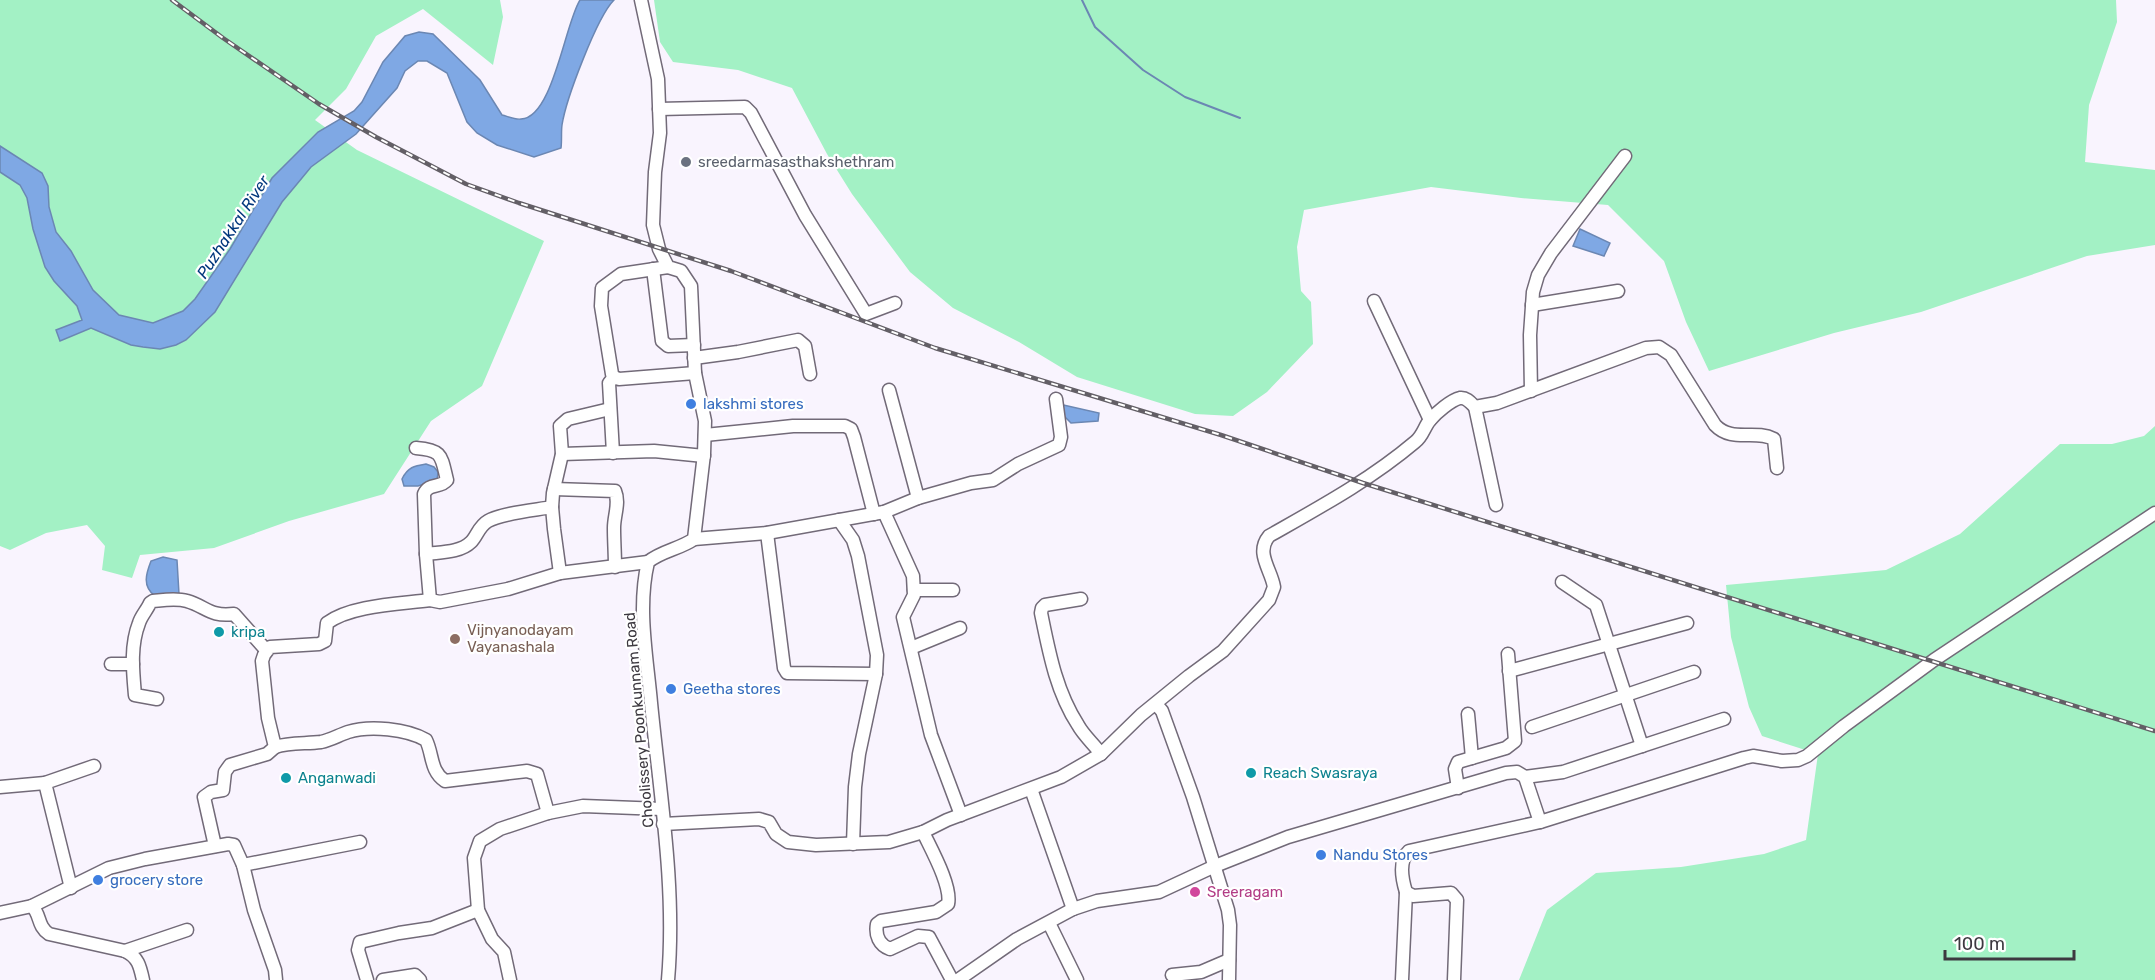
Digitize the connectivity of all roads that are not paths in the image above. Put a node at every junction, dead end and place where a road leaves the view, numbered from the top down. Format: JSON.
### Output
{"nodes":[{"id":1,"x":641,"y":1,"type":"edge"},
{"id":2,"x":659,"y":109,"type":"junction"},
{"id":3,"x":1625,"y":156,"type":"dead end"},
{"id":4,"x":668,"y":267,"type":"junction"},
{"id":5,"x":653,"y":269,"type":"junction"},
{"id":6,"x":1618,"y":291,"type":"dead end"},
{"id":7,"x":1374,"y":301,"type":"dead end"},
{"id":8,"x":895,"y":303,"type":"dead end"},
{"id":9,"x":1532,"y":305,"type":"junction"},
{"id":10,"x":694,"y":345,"type":"junction"},
{"id":11,"x":694,"y":358,"type":"junction"},
{"id":12,"x":695,"y":373,"type":"junction"},
{"id":13,"x":810,"y":375,"type":"dead end"},
{"id":14,"x":614,"y":377,"type":"junction"},
{"id":15,"x":889,"y":390,"type":"dead end"},
{"id":16,"x":1532,"y":390,"type":"junction"},
{"id":17,"x":1056,"y":399,"type":"dead end"},
{"id":18,"x":1475,"y":407,"type":"junction"},
{"id":19,"x":610,"y":409,"type":"junction"},
{"id":20,"x":1430,"y":420,"type":"junction"},
{"id":21,"x":705,"y":435,"type":"junction"},
{"id":22,"x":416,"y":448,"type":"dead end"},
{"id":23,"x":613,"y":453,"type":"junction"},
{"id":24,"x":562,"y":454,"type":"junction"},
{"id":25,"x":704,"y":456,"type":"junction"},
{"id":26,"x":1777,"y":468,"type":"dead end"},
{"id":27,"x":554,"y":489,"type":"junction"},
{"id":28,"x":918,"y":498,"type":"junction"},
{"id":29,"x":1496,"y":505,"type":"dead end"},
{"id":30,"x":552,"y":507,"type":"junction"},
{"id":31,"x":879,"y":513,"type":"junction"},
{"id":32,"x":2155,"y":513,"type":"edge"},
{"id":33,"x":839,"y":520,"type":"junction"},
{"id":34,"x":767,"y":533,"type":"junction"},
{"id":35,"x":694,"y":539,"type":"junction"},
{"id":36,"x":426,"y":554,"type":"junction"},
{"id":37,"x":648,"y":562,"type":"junction"},
{"id":38,"x":615,"y":567,"type":"junction"},
{"id":39,"x":561,"y":573,"type":"junction"},
{"id":40,"x":1562,"y":582,"type":"dead end"},
{"id":41,"x":914,"y":590,"type":"junction"},
{"id":42,"x":954,"y":590,"type":"dead end"},
{"id":43,"x":1081,"y":599,"type":"dead end"},
{"id":44,"x":430,"y":600,"type":"junction"},
{"id":45,"x":1687,"y":623,"type":"dead end"},
{"id":46,"x":960,"y":628,"type":"dead end"},
{"id":47,"x":1609,"y":645,"type":"junction"},
{"id":48,"x":910,"y":648,"type":"junction"},
{"id":49,"x":266,"y":650,"type":"junction"},
{"id":50,"x":1508,"y":654,"type":"dead end"},
{"id":51,"x":111,"y":664,"type":"dead end"},
{"id":52,"x":133,"y":664,"type":"junction"},
{"id":53,"x":1509,"y":671,"type":"junction"},
{"id":54,"x":1694,"y":672,"type":"dead end"},
{"id":55,"x":876,"y":674,"type":"junction"},
{"id":56,"x":1625,"y":695,"type":"junction"},
{"id":57,"x":157,"y":699,"type":"dead end"},
{"id":58,"x":1156,"y":704,"type":"junction"},
{"id":59,"x":1468,"y":714,"type":"dead end"},
{"id":60,"x":1724,"y":719,"type":"dead end"},
{"id":61,"x":1532,"y":727,"type":"dead end"},
{"id":62,"x":1642,"y":746,"type":"junction"},
{"id":63,"x":275,"y":747,"type":"junction"},
{"id":64,"x":1101,"y":754,"type":"junction"},
{"id":65,"x":1472,"y":758,"type":"junction"},
{"id":66,"x":94,"y":766,"type":"dead end"},
{"id":67,"x":1525,"y":777,"type":"junction"},
{"id":68,"x":45,"y":783,"type":"junction"},
{"id":69,"x":0,"y":787,"type":"edge"},
{"id":70,"x":1458,"y":788,"type":"junction"},
{"id":71,"x":1031,"y":789,"type":"junction"},
{"id":72,"x":662,"y":809,"type":"junction"},
{"id":73,"x":548,"y":813,"type":"junction"},
{"id":74,"x":961,"y":815,"type":"junction"},
{"id":75,"x":1540,"y":822,"type":"junction"},
{"id":76,"x":663,"y":824,"type":"junction"},
{"id":77,"x":923,"y":832,"type":"junction"},
{"id":78,"x":360,"y":842,"type":"dead end"},
{"id":79,"x":853,"y":844,"type":"junction"},
{"id":80,"x":215,"y":846,"type":"junction"},
{"id":81,"x":243,"y":865,"type":"junction"},
{"id":82,"x":1215,"y":866,"type":"junction"},
{"id":83,"x":71,"y":888,"type":"junction"},
{"id":84,"x":1406,"y":892,"type":"junction"},
{"id":85,"x":32,"y":906,"type":"junction"},
{"id":86,"x":1073,"y":909,"type":"junction"},
{"id":87,"x":478,"y":910,"type":"junction"},
{"id":88,"x":0,"y":914,"type":"edge"},
{"id":89,"x":1049,"y":923,"type":"junction"},
{"id":90,"x":187,"y":930,"type":"dead end"},
{"id":91,"x":124,"y":951,"type":"junction"},
{"id":92,"x":1229,"y":960,"type":"junction"},
{"id":93,"x":1172,"y":975,"type":"dead end"},
{"id":94,"x":143,"y":980,"type":"edge"},
{"id":95,"x":276,"y":980,"type":"edge"},
{"id":96,"x":367,"y":980,"type":"edge"},
{"id":97,"x":383,"y":980,"type":"edge"},
{"id":98,"x":420,"y":980,"type":"edge"},
{"id":99,"x":510,"y":980,"type":"edge"},
{"id":100,"x":668,"y":980,"type":"edge"},
{"id":101,"x":952,"y":980,"type":"edge"},
{"id":102,"x":958,"y":980,"type":"edge"},
{"id":103,"x":1077,"y":980,"type":"edge"},
{"id":104,"x":1229,"y":980,"type":"edge"},
{"id":105,"x":1402,"y":980,"type":"edge"},
{"id":106,"x":1454,"y":980,"type":"edge"}],
"edges":[{"from":1,"to":2,"type":"street"},
{"from":2,"to":4,"type":"street"},
{"from":2,"to":8,"type":"street"},
{"from":3,"to":9,"type":"street"},
{"from":4,"to":5,"type":"street"},
{"from":4,"to":10,"type":"street"},
{"from":5,"to":10,"type":"street"},
{"from":5,"to":14,"type":"street"},
{"from":6,"to":9,"type":"street"},
{"from":7,"to":20,"type":"street"},
{"from":9,"to":16,"type":"street"},
{"from":10,"to":11,"type":"street"},
{"from":11,"to":12,"type":"street"},
{"from":11,"to":13,"type":"street"},
{"from":12,"to":14,"type":"street"},
{"from":12,"to":21,"type":"street"},
{"from":14,"to":19,"type":"street"},
{"from":15,"to":28,"type":"street"},
{"from":16,"to":18,"type":"street"},
{"from":16,"to":26,"type":"street"},
{"from":17,"to":28,"type":"street"},
{"from":18,"to":20,"type":"street"},
{"from":18,"to":29,"type":"street"},
{"from":19,"to":23,"type":"street"},
{"from":19,"to":24,"type":"street"},
{"from":20,"to":58,"type":"street"},
{"from":21,"to":25,"type":"street"},
{"from":21,"to":31,"type":"street"},
{"from":22,"to":36,"type":"street"},
{"from":23,"to":24,"type":"street"},
{"from":23,"to":25,"type":"street"},
{"from":24,"to":27,"type":"street"},
{"from":25,"to":35,"type":"street"},
{"from":27,"to":30,"type":"street"},
{"from":27,"to":38,"type":"street"},
{"from":28,"to":31,"type":"street"},
{"from":30,"to":36,"type":"street"},
{"from":30,"to":39,"type":"street"},
{"from":31,"to":33,"type":"street"},
{"from":31,"to":41,"type":"street"},
{"from":32,"to":75,"type":"street"},
{"from":33,"to":34,"type":"street"},
{"from":33,"to":55,"type":"street"},
{"from":34,"to":35,"type":"street"},
{"from":34,"to":55,"type":"street"},
{"from":35,"to":37,"type":"street"},
{"from":36,"to":44,"type":"street"},
{"from":37,"to":38,"type":"street"},
{"from":37,"to":72,"type":"street","name":"Choolissery Poonkunnam Road"},
{"from":38,"to":39,"type":"street"},
{"from":39,"to":44,"type":"street"},
{"from":40,"to":47,"type":"street"},
{"from":41,"to":42,"type":"street"},
{"from":41,"to":48,"type":"street"},
{"from":43,"to":64,"type":"street"},
{"from":44,"to":49,"type":"street"},
{"from":45,"to":47,"type":"street"},
{"from":46,"to":48,"type":"street"},
{"from":47,"to":53,"type":"street"},
{"from":47,"to":56,"type":"street"},
{"from":48,"to":74,"type":"street"},
{"from":49,"to":52,"type":"street"},
{"from":49,"to":63,"type":"street"},
{"from":50,"to":53,"type":"street"},
{"from":51,"to":52,"type":"street"},
{"from":52,"to":57,"type":"street"},
{"from":53,"to":65,"type":"street"},
{"from":54,"to":56,"type":"street"},
{"from":55,"to":79,"type":"street"},
{"from":56,"to":61,"type":"street"},
{"from":56,"to":62,"type":"street"},
{"from":58,"to":64,"type":"street"},
{"from":58,"to":82,"type":"street"},
{"from":59,"to":65,"type":"street"},
{"from":60,"to":62,"type":"street"},
{"from":62,"to":67,"type":"street"},
{"from":63,"to":73,"type":"street"},
{"from":63,"to":80,"type":"street"},
{"from":64,"to":71,"type":"street"},
{"from":65,"to":70,"type":"street"},
{"from":66,"to":68,"type":"street"},
{"from":67,"to":70,"type":"street"},
{"from":67,"to":75,"type":"street"},
{"from":68,"to":69,"type":"street"},
{"from":68,"to":83,"type":"street"},
{"from":70,"to":82,"type":"street"},
{"from":71,"to":74,"type":"street"},
{"from":71,"to":86,"type":"street"},
{"from":72,"to":73,"type":"street"},
{"from":72,"to":76,"type":"street","name":"Choolissery Poonkunnam Road"},
{"from":73,"to":87,"type":"street"},
{"from":74,"to":77,"type":"street"},
{"from":75,"to":84,"type":"street"},
{"from":76,"to":79,"type":"street"},
{"from":76,"to":100,"type":"street","name":"Choolissery Poonkunnam Road"},
{"from":77,"to":79,"type":"street"},
{"from":77,"to":101,"type":"street"},
{"from":78,"to":81,"type":"street"},
{"from":80,"to":81,"type":"street"},
{"from":80,"to":83,"type":"street"},
{"from":81,"to":95,"type":"street"},
{"from":82,"to":86,"type":"street"},
{"from":82,"to":92,"type":"street"},
{"from":83,"to":85,"type":"street"},
{"from":84,"to":105,"type":"street"},
{"from":84,"to":106,"type":"street"},
{"from":85,"to":88,"type":"street"},
{"from":85,"to":91,"type":"street"},
{"from":86,"to":89,"type":"street"},
{"from":87,"to":96,"type":"street"},
{"from":87,"to":99,"type":"street"},
{"from":89,"to":102,"type":"street"},
{"from":89,"to":103,"type":"street"},
{"from":90,"to":91,"type":"street"},
{"from":91,"to":94,"type":"street"},
{"from":92,"to":93,"type":"street"},
{"from":92,"to":104,"type":"street"},
{"from":97,"to":98,"type":"street"}]}
